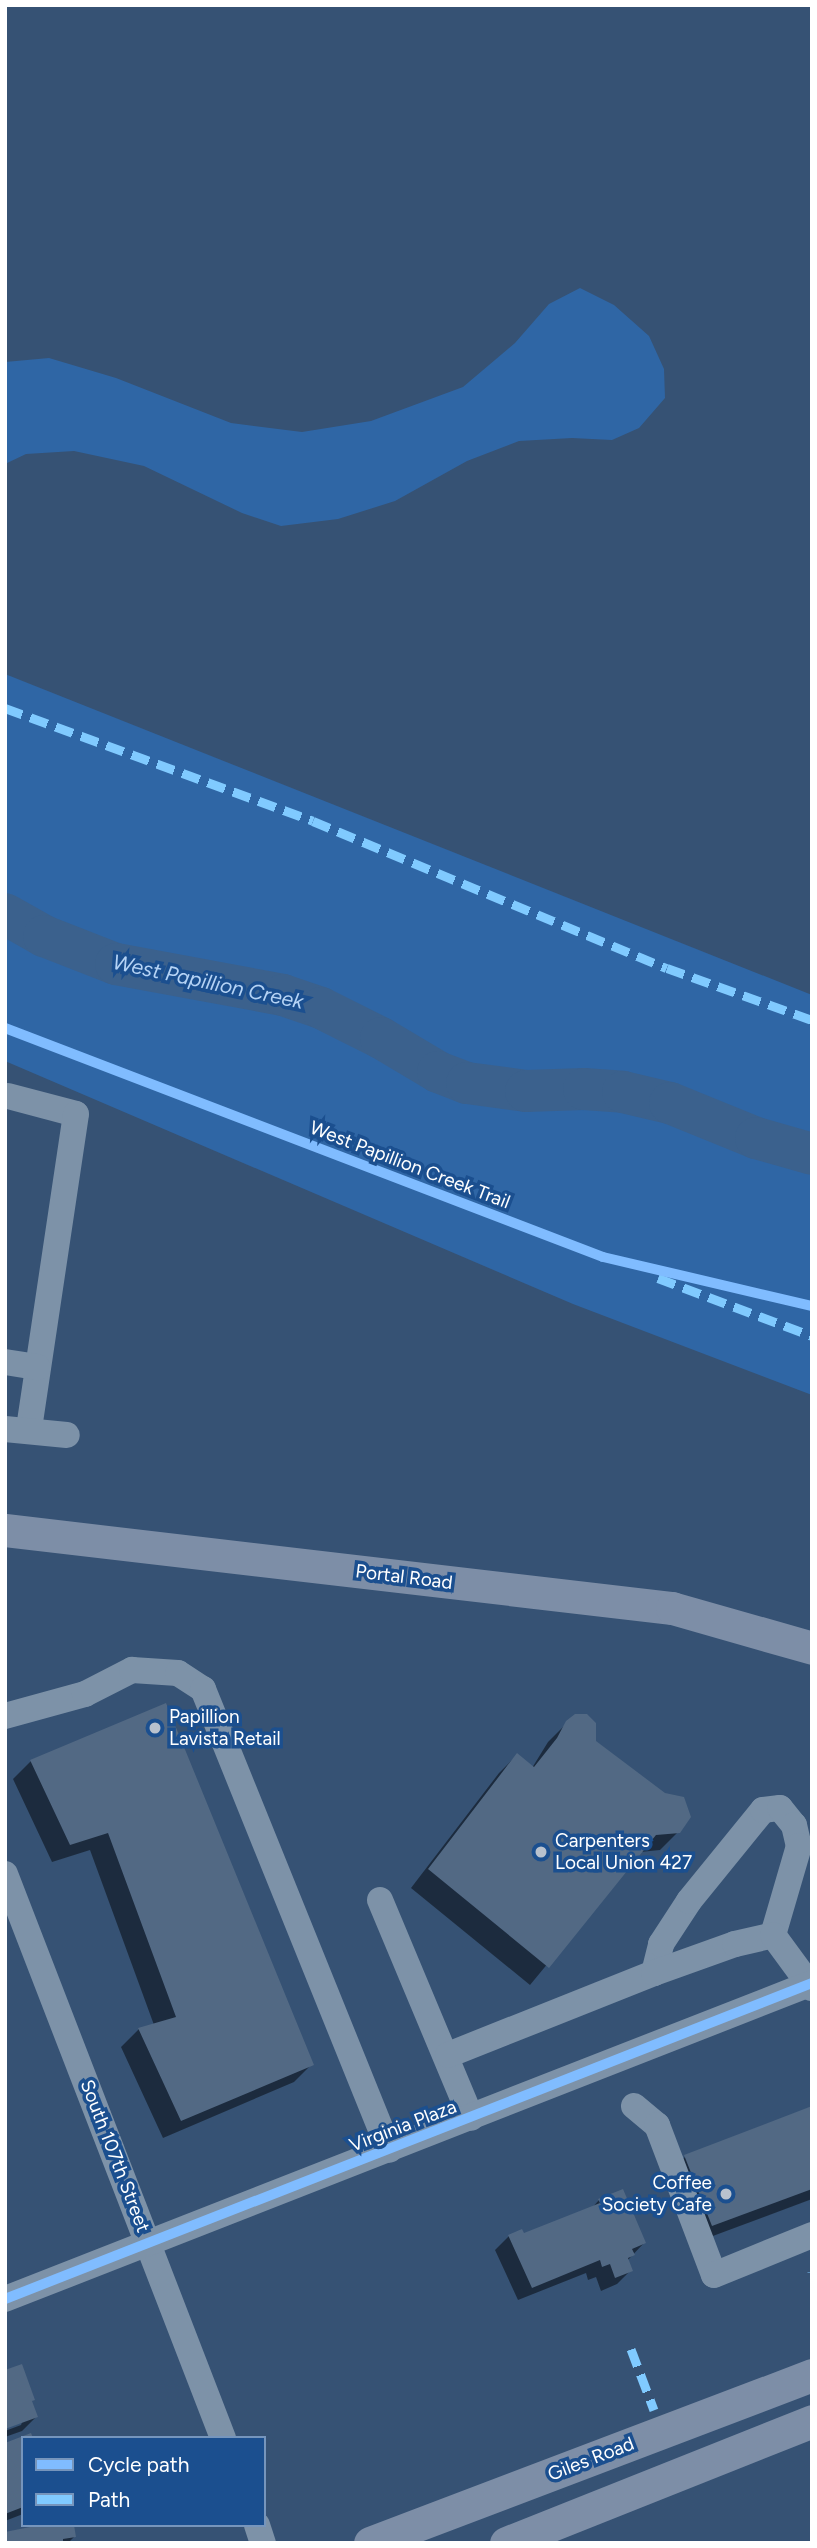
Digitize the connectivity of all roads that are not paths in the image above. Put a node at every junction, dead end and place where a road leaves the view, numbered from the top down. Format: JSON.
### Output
{"nodes":[{"id":1,"x":6,"y":1103,"type":"edge"},
{"id":2,"x":5,"y":1362,"type":"edge"},
{"id":3,"x":38,"y":1367,"type":"junction"},
{"id":4,"x":17,"y":1429,"type":"edge"},
{"id":5,"x":67,"y":1435,"type":"dead end"},
{"id":6,"x":5,"y":1530,"type":"edge"},
{"id":7,"x":807,"y":1648,"type":"edge"},
{"id":8,"x":5,"y":1716,"type":"edge"},
{"id":9,"x":5,"y":1874,"type":"edge"},
{"id":10,"x":380,"y":1900,"type":"dead end"},
{"id":11,"x":773,"y":1935,"type":"junction"},
{"id":12,"x":654,"y":1973,"type":"junction"},
{"id":13,"x":811,"y":1985,"type":"edge"},
{"id":14,"x":448,"y":2055,"type":"junction"},
{"id":15,"x":634,"y":2106,"type":"dead end"},
{"id":16,"x":471,"y":2118,"type":"junction"},
{"id":17,"x":388,"y":2150,"type":"junction"},
{"id":18,"x":812,"y":2235,"type":"edge"},
{"id":19,"x":149,"y":2244,"type":"junction"},
{"id":20,"x":5,"y":2299,"type":"edge"},
{"id":21,"x":812,"y":2375,"type":"edge"},
{"id":22,"x":812,"y":2421,"type":"edge"},
{"id":23,"x":222,"y":2436,"type":"edge"},
{"id":24,"x":370,"y":2543,"type":"edge"},
{"id":25,"x":506,"y":2543,"type":"edge"}],
"edges":[{"from":1,"to":3,"type":"street"},
{"from":2,"to":3,"type":"street"},
{"from":3,"to":4,"type":"street"},
{"from":4,"to":5,"type":"street"},
{"from":6,"to":7,"type":"main road","name":"Portal Road"},
{"from":8,"to":17,"type":"street"},
{"from":9,"to":19,"type":"street","name":"South 107th Street"},
{"from":10,"to":14,"type":"street"},
{"from":11,"to":12,"type":"street"},
{"from":11,"to":12,"type":"street"},
{"from":11,"to":13,"type":"street"},
{"from":12,"to":14,"type":"street"},
{"from":13,"to":16,"type":"street","name":"Virginia Plaza"},
{"from":14,"to":16,"type":"street"},
{"from":15,"to":18,"type":"street"},
{"from":16,"to":17,"type":"street","name":"Virginia Plaza"},
{"from":17,"to":19,"type":"street","name":"Virginia Plaza"},
{"from":19,"to":20,"type":"street","name":"Virginia Plaza"},
{"from":19,"to":23,"type":"street","name":"South 107th Street"},
{"from":21,"to":24,"type":"main road","name":"Giles Road"},
{"from":22,"to":25,"type":"main road"}]}
